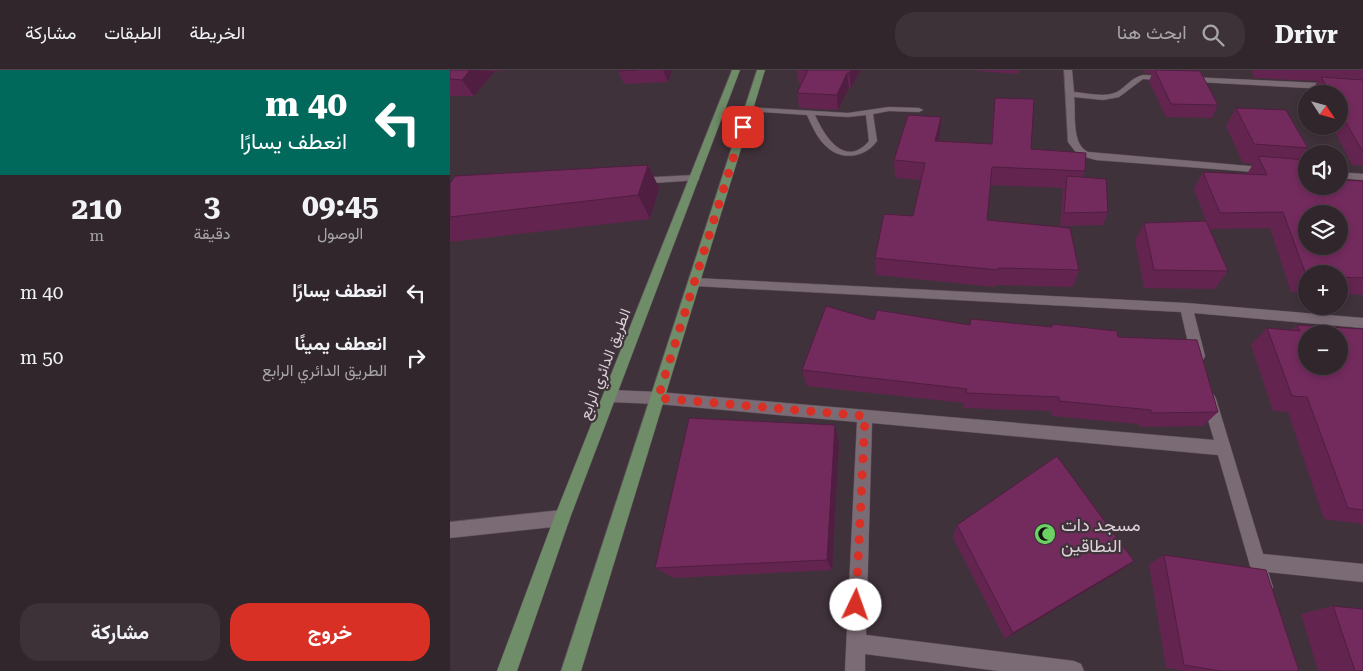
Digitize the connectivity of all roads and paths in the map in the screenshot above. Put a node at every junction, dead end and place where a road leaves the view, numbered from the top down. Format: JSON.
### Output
{"nodes":[{"id":1,"x":736,"y":70,"type":"edge"},
{"id":2,"x":761,"y":70,"type":"edge"},
{"id":3,"x":1068,"y":70,"type":"edge"},
{"id":4,"x":1227,"y":70,"type":"edge"},
{"id":5,"x":1232,"y":80,"type":"junction"},
{"id":6,"x":1363,"y":88,"type":"edge"},
{"id":7,"x":1070,"y":94,"type":"junction"},
{"id":8,"x":748,"y":109,"type":"junction"},
{"id":9,"x":919,"y":110,"type":"dead end"},
{"id":10,"x":869,"y":112,"type":"junction"},
{"id":11,"x":810,"y":113,"type":"junction"},
{"id":12,"x":1278,"y":171,"type":"edge"},
{"id":13,"x":1348,"y":176,"type":"edge"},
{"id":14,"x":1363,"y":177,"type":"edge"},
{"id":15,"x":695,"y":178,"type":"junction"},
{"id":16,"x":627,"y":182,"type":"edge"},
{"id":17,"x":695,"y":282,"type":"junction"},
{"id":18,"x":1186,"y":308,"type":"junction"},
{"id":19,"x":1363,"y":323,"type":"edge"},
{"id":20,"x":610,"y":396,"type":"junction"},
{"id":21,"x":658,"y":398,"type":"junction"},
{"id":22,"x":865,"y":416,"type":"junction"},
{"id":23,"x":1222,"y":448,"type":"junction"},
{"id":24,"x":562,"y":518,"type":"junction"},
{"id":25,"x":450,"y":530,"type":"edge"},
{"id":26,"x":1256,"y":562,"type":"junction"},
{"id":27,"x":1363,"y":573,"type":"edge"},
{"id":28,"x":1268,"y":599,"type":"edge"},
{"id":29,"x":855,"y":643,"type":"junction"},
{"id":30,"x":508,"y":671,"type":"edge"},
{"id":31,"x":571,"y":671,"type":"edge"},
{"id":32,"x":855,"y":671,"type":"edge"},
{"id":33,"x":1074,"y":671,"type":"edge"}],
"edges":[{"from":1,"to":15,"type":"main road","name":"الطريق الدائري الرابع"},
{"from":2,"to":8,"type":"main road"},
{"from":3,"to":7,"type":"street"},
{"from":4,"to":5,"type":"street"},
{"from":5,"to":6,"type":"street"},
{"from":5,"to":7,"type":"street"},
{"from":7,"to":12,"type":"street"},
{"from":8,"to":11,"type":"lane"},
{"from":8,"to":17,"type":"main road"},
{"from":9,"to":10,"type":"lane"},
{"from":10,"to":11,"type":"lane"},
{"from":10,"to":11,"type":"lane"},
{"from":13,"to":14,"type":"street"},
{"from":15,"to":16,"type":"street"},
{"from":15,"to":20,"type":"main road","name":"الطريق الدائري الرابع"},
{"from":17,"to":18,"type":"street"},
{"from":17,"to":21,"type":"main road"},
{"from":18,"to":19,"type":"street"},
{"from":18,"to":23,"type":"street"},
{"from":20,"to":21,"type":"street"},
{"from":20,"to":24,"type":"main road","name":"الطريق الدائري الرابع"},
{"from":21,"to":22,"type":"street"},
{"from":21,"to":31,"type":"main road"},
{"from":22,"to":23,"type":"street"},
{"from":22,"to":29,"type":"street"},
{"from":23,"to":26,"type":"street"},
{"from":24,"to":25,"type":"street"},
{"from":24,"to":30,"type":"main road","name":"الطريق الدائري الرابع"},
{"from":26,"to":27,"type":"street"},
{"from":26,"to":28,"type":"street"},
{"from":29,"to":32,"type":"street"},
{"from":29,"to":33,"type":"street"}]}
